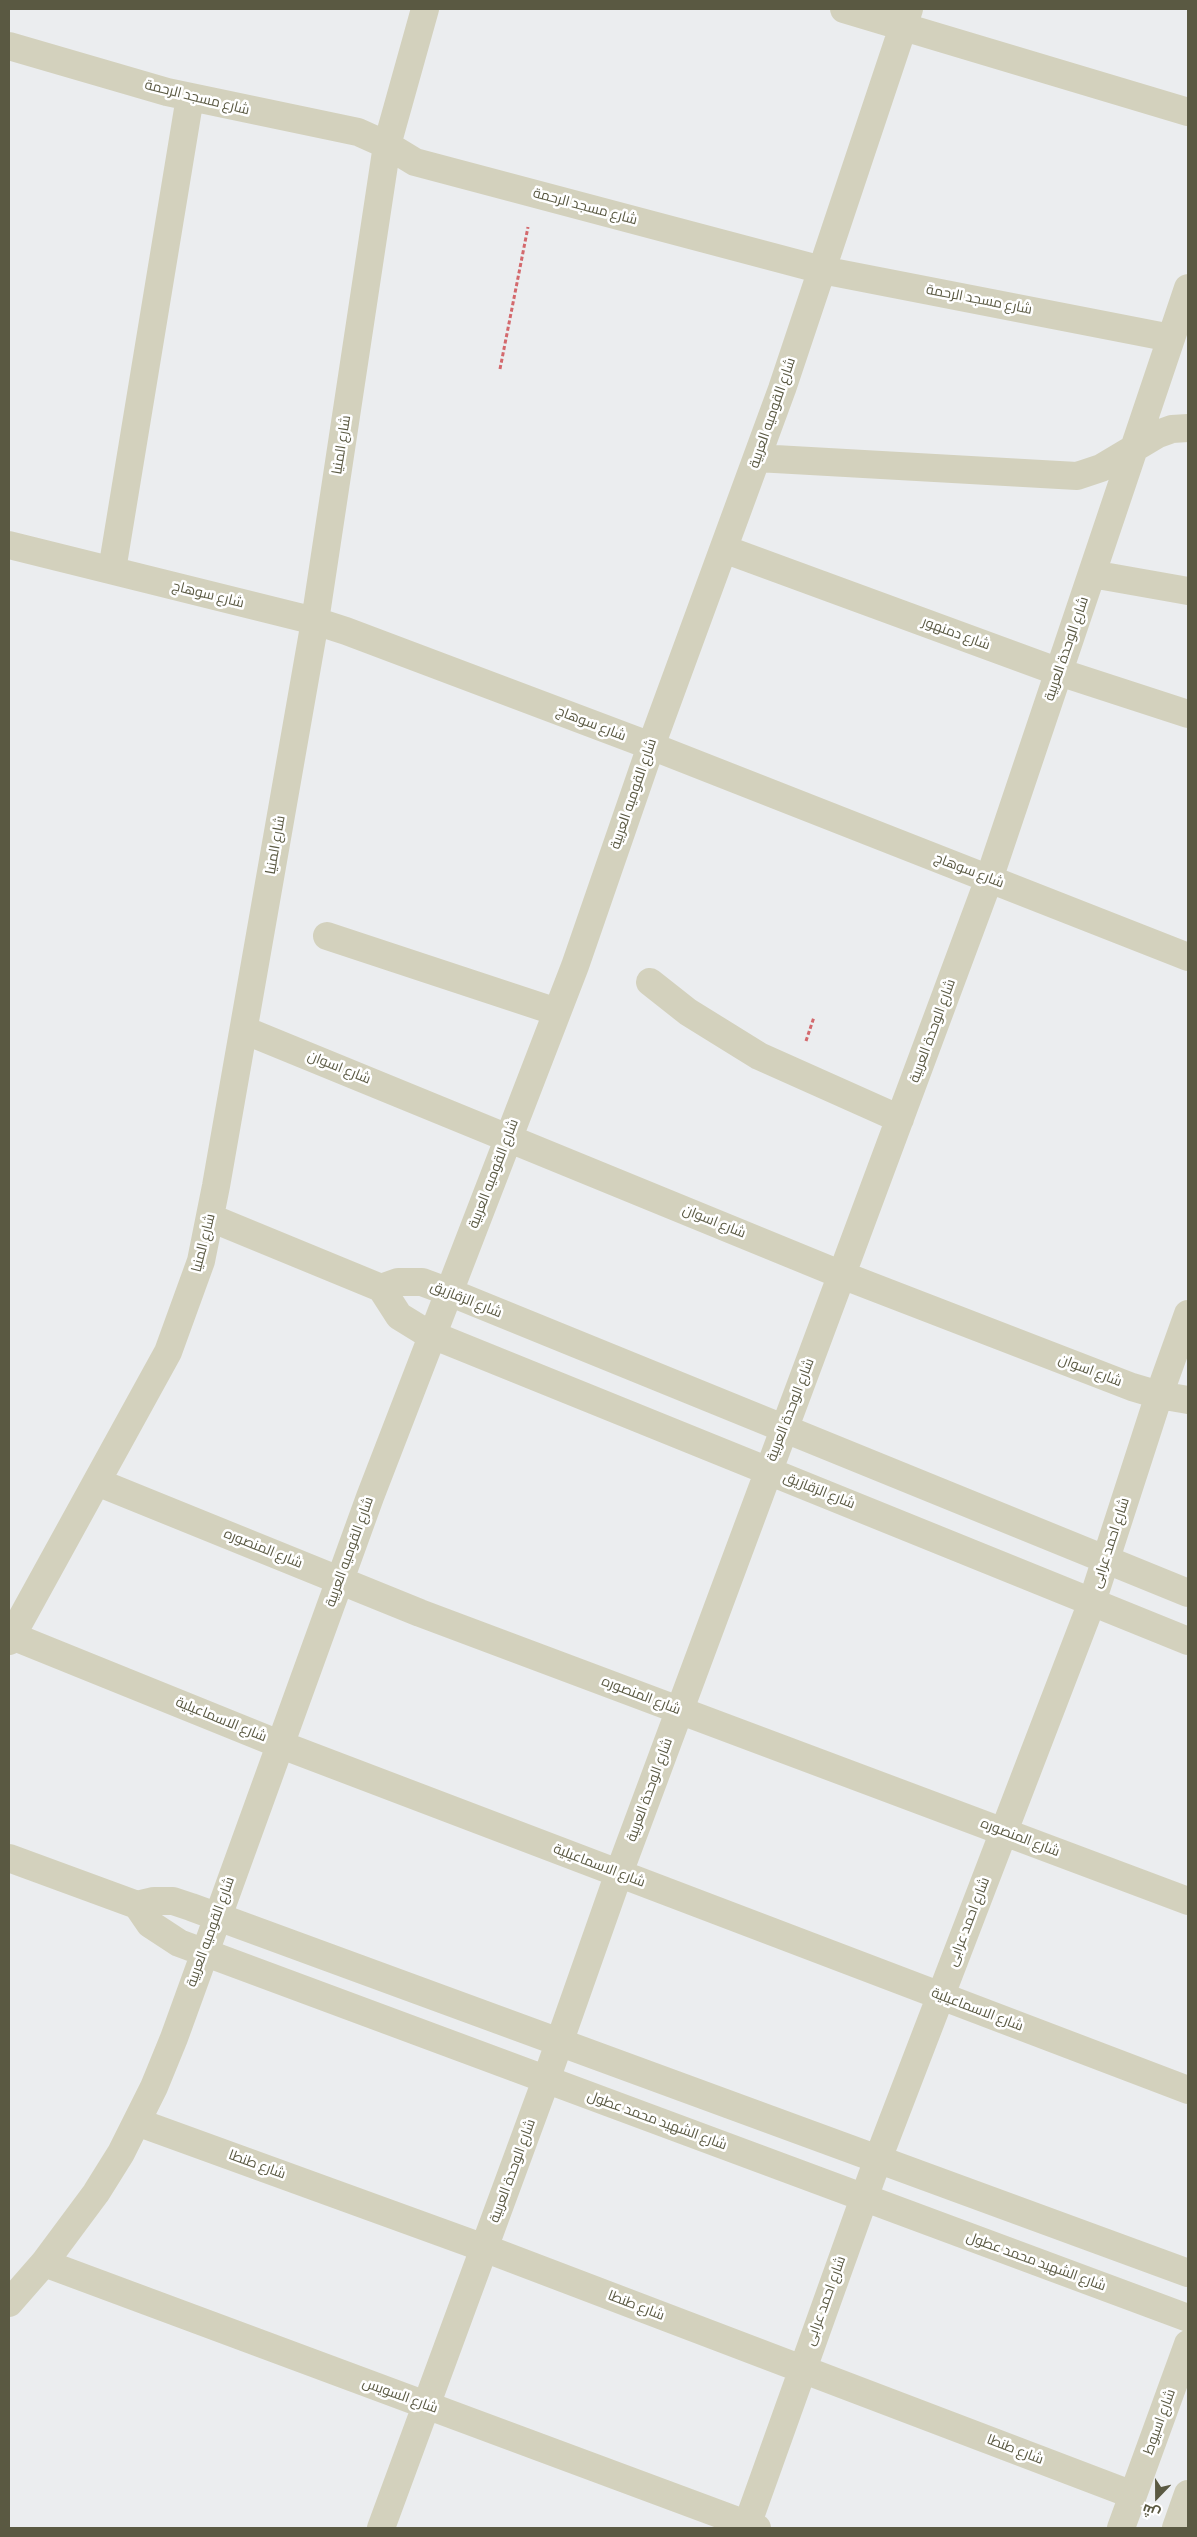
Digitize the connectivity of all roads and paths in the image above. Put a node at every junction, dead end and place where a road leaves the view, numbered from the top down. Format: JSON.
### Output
{"nodes":[{"id":1,"x":425,"y":9,"type":"edge"},
{"id":2,"x":844,"y":9,"type":"edge"},
{"id":3,"x":906,"y":17,"type":"edge"},
{"id":4,"x":9,"y":46,"type":"edge"},
{"id":5,"x":190,"y":96,"type":"junction"},
{"id":6,"x":1188,"y":112,"type":"edge"},
{"id":7,"x":387,"y":145,"type":"junction"},
{"id":8,"x":535,"y":194,"type":"junction"},
{"id":9,"x":822,"y":270,"type":"junction"},
{"id":10,"x":1188,"y":288,"type":"edge"},
{"id":11,"x":1171,"y":338,"type":"junction"},
{"id":12,"x":500,"y":368,"type":"dead end"},
{"id":13,"x":1188,"y":428,"type":"edge"},
{"id":14,"x":1136,"y":446,"type":"junction"},
{"id":15,"x":757,"y":458,"type":"junction"},
{"id":16,"x":9,"y":544,"type":"edge"},
{"id":17,"x":724,"y":549,"type":"junction"},
{"id":18,"x":112,"y":570,"type":"junction"},
{"id":19,"x":1092,"y":574,"type":"junction"},
{"id":20,"x":1188,"y":591,"type":"edge"},
{"id":21,"x":315,"y":621,"type":"junction"},
{"id":22,"x":1059,"y":672,"type":"junction"},
{"id":23,"x":1188,"y":714,"type":"edge"},
{"id":24,"x":650,"y":746,"type":"junction"},
{"id":25,"x":989,"y":879,"type":"junction"},
{"id":26,"x":327,"y":936,"type":"dead end"},
{"id":27,"x":1188,"y":957,"type":"edge"},
{"id":28,"x":650,"y":982,"type":"dead end"},
{"id":29,"x":557,"y":1012,"type":"junction"},
{"id":30,"x":244,"y":1030,"type":"junction"},
{"id":31,"x":900,"y":1119,"type":"junction"},
{"id":32,"x":508,"y":1137,"type":"junction"},
{"id":33,"x":211,"y":1218,"type":"junction"},
{"id":34,"x":842,"y":1275,"type":"junction"},
{"id":35,"x":381,"y":1288,"type":"junction"},
{"id":36,"x":449,"y":1292,"type":"junction"},
{"id":37,"x":1188,"y":1314,"type":"edge"},
{"id":38,"x":432,"y":1335,"type":"junction"},
{"id":39,"x":1159,"y":1395,"type":"junction"},
{"id":40,"x":1188,"y":1400,"type":"edge"},
{"id":41,"x":784,"y":1429,"type":"junction"},
{"id":42,"x":768,"y":1471,"type":"junction"},
{"id":43,"x":97,"y":1482,"type":"junction"},
{"id":44,"x":1106,"y":1559,"type":"junction"},
{"id":45,"x":340,"y":1580,"type":"junction"},
{"id":46,"x":1188,"y":1593,"type":"edge"},
{"id":47,"x":1092,"y":1602,"type":"junction"},
{"id":48,"x":10,"y":1638,"type":"edge"},
{"id":49,"x":1188,"y":1640,"type":"edge"},
{"id":50,"x":679,"y":1710,"type":"junction"},
{"id":51,"x":279,"y":1744,"type":"junction"},
{"id":52,"x":1004,"y":1832,"type":"junction"},
{"id":53,"x":9,"y":1858,"type":"edge"},
{"id":54,"x":619,"y":1873,"type":"junction"},
{"id":55,"x":1188,"y":1901,"type":"edge"},
{"id":56,"x":137,"y":1905,"type":"junction"},
{"id":57,"x":216,"y":1916,"type":"junction"},
{"id":58,"x":203,"y":1952,"type":"junction"},
{"id":59,"x":941,"y":1996,"type":"junction"},
{"id":60,"x":560,"y":2042,"type":"junction"},
{"id":61,"x":546,"y":2080,"type":"junction"},
{"id":62,"x":1188,"y":2090,"type":"edge"},
{"id":63,"x":137,"y":2122,"type":"junction"},
{"id":64,"x":878,"y":2159,"type":"junction"},
{"id":65,"x":864,"y":2198,"type":"junction"},
{"id":66,"x":484,"y":2248,"type":"junction"},
{"id":67,"x":44,"y":2263,"type":"junction"},
{"id":68,"x":1188,"y":2273,"type":"edge"},
{"id":69,"x":9,"y":2303,"type":"edge"},
{"id":70,"x":1188,"y":2318,"type":"edge"},
{"id":71,"x":1188,"y":2344,"type":"edge"},
{"id":72,"x":802,"y":2369,"type":"junction"},
{"id":73,"x":427,"y":2406,"type":"junction"},
{"id":74,"x":1134,"y":2495,"type":"junction"},
{"id":75,"x":750,"y":2527,"type":"edge"},
{"id":76,"x":381,"y":2528,"type":"edge"},
{"id":77,"x":1121,"y":2528,"type":"edge"}],
"edges":[{"from":1,"to":7,"type":"street","name":"شارع المنيا"},
{"from":2,"to":3,"type":"street"},
{"from":3,"to":6,"type":"street"},
{"from":3,"to":9,"type":"street","name":"شارع القوميه العربية"},
{"from":4,"to":5,"type":"street","name":"شارع مسجد الرحمة"},
{"from":5,"to":7,"type":"street","name":"شارع مسجد الرحمة"},
{"from":5,"to":18,"type":"street"},
{"from":7,"to":8,"type":"street","name":"شارع مسجد الرحمة"},
{"from":7,"to":21,"type":"street","name":"شارع المنيا"},
{"from":8,"to":9,"type":"street","name":"شارع مسجد الرحمة"},
{"from":8,"to":12,"type":"path"},
{"from":9,"to":11,"type":"street","name":"شارع مسجد الرحمة"},
{"from":9,"to":15,"type":"street","name":"شارع القوميه العربية"},
{"from":10,"to":11,"type":"street","name":"شارع الوحدة العربية"},
{"from":11,"to":14,"type":"street","name":"شارع الوحدة العربية"},
{"from":13,"to":14,"type":"street"},
{"from":14,"to":15,"type":"street"},
{"from":14,"to":19,"type":"street","name":"شارع الوحدة العربية"},
{"from":15,"to":17,"type":"street","name":"شارع القوميه العربية"},
{"from":16,"to":18,"type":"street","name":"شارع سوهاج"},
{"from":17,"to":22,"type":"street","name":"شارع دمنهور"},
{"from":17,"to":24,"type":"street","name":"شارع القوميه العربية"},
{"from":18,"to":21,"type":"street","name":"شارع سوهاج"},
{"from":19,"to":20,"type":"street"},
{"from":19,"to":22,"type":"street","name":"شارع الوحدة العربية"},
{"from":21,"to":24,"type":"street","name":"شارع سوهاج"},
{"from":21,"to":30,"type":"street","name":"شارع المنيا"},
{"from":22,"to":23,"type":"street","name":"شارع دمنهور"},
{"from":22,"to":25,"type":"street","name":"شارع الوحدة العربية"},
{"from":24,"to":25,"type":"street","name":"شارع سوهاج"},
{"from":24,"to":29,"type":"street","name":"شارع القوميه العربية"},
{"from":25,"to":27,"type":"street","name":"شارع سوهاج"},
{"from":25,"to":31,"type":"street","name":"شارع الوحدة العربية"},
{"from":26,"to":29,"type":"street"},
{"from":28,"to":31,"type":"street"},
{"from":29,"to":32,"type":"street","name":"شارع القوميه العربية"},
{"from":30,"to":32,"type":"street","name":"شارع اسوان"},
{"from":30,"to":33,"type":"street","name":"شارع المنيا"},
{"from":31,"to":34,"type":"street","name":"شارع الوحدة العربية"},
{"from":32,"to":34,"type":"street","name":"شارع اسوان"},
{"from":32,"to":36,"type":"street","name":"شارع القوميه العربية"},
{"from":33,"to":35,"type":"street"},
{"from":33,"to":43,"type":"street","name":"شارع المنيا"},
{"from":34,"to":39,"type":"street","name":"شارع اسوان"},
{"from":34,"to":41,"type":"street","name":"شارع الوحدة العربية"},
{"from":35,"to":36,"type":"street","name":"شارع الزقازيق"},
{"from":35,"to":38,"type":"street","name":"شارع الزقازيق"},
{"from":36,"to":38,"type":"street","name":"شارع القوميه العربية"},
{"from":36,"to":41,"type":"street","name":"شارع الزقازيق"},
{"from":37,"to":39,"type":"street","name":"شارع احمد عرابى"},
{"from":38,"to":42,"type":"street","name":"شارع الزقازيق"},
{"from":38,"to":45,"type":"street","name":"شارع القوميه العربية"},
{"from":39,"to":40,"type":"street","name":"شارع اسوان"},
{"from":39,"to":44,"type":"street","name":"شارع احمد عرابى"},
{"from":41,"to":42,"type":"street","name":"شارع الوحدة العربية"},
{"from":41,"to":44,"type":"street","name":"شارع الزقازيق"},
{"from":42,"to":47,"type":"street","name":"شارع الزقازيق"},
{"from":42,"to":50,"type":"street","name":"شارع الوحدة العربية"},
{"from":43,"to":45,"type":"street","name":"شارع المنصوره"},
{"from":43,"to":48,"type":"street","name":"شارع المنيا"},
{"from":44,"to":46,"type":"street","name":"شارع الزقازيق"},
{"from":44,"to":47,"type":"street","name":"شارع احمد عرابى"},
{"from":45,"to":50,"type":"street","name":"شارع المنصوره"},
{"from":45,"to":51,"type":"street","name":"شارع القوميه العربية"},
{"from":47,"to":49,"type":"street","name":"شارع الزقازيق"},
{"from":47,"to":52,"type":"street","name":"شارع احمد عرابى"},
{"from":48,"to":51,"type":"street","name":"شارع الاسماعيلية"},
{"from":50,"to":52,"type":"street","name":"شارع المنصوره"},
{"from":50,"to":54,"type":"street","name":"شارع الوحدة العربية"},
{"from":51,"to":54,"type":"street","name":"شارع الاسماعيلية"},
{"from":51,"to":57,"type":"street","name":"شارع القوميه العربية"},
{"from":52,"to":55,"type":"street","name":"شارع المنصوره"},
{"from":52,"to":59,"type":"street","name":"شارع احمد عرابى"},
{"from":53,"to":56,"type":"street"},
{"from":54,"to":59,"type":"street","name":"شارع الاسماعيلية"},
{"from":54,"to":60,"type":"street","name":"شارع الوحدة العربية"},
{"from":56,"to":57,"type":"street"},
{"from":56,"to":58,"type":"street","name":"شارع الشهيد محمد عطول"},
{"from":57,"to":58,"type":"street","name":"شارع القوميه العربية"},
{"from":57,"to":60,"type":"street"},
{"from":58,"to":61,"type":"street","name":"شارع الشهيد محمد عطول"},
{"from":58,"to":63,"type":"street","name":"شارع القوميه العربية"},
{"from":59,"to":62,"type":"street","name":"شارع الاسماعيلية"},
{"from":59,"to":64,"type":"street","name":"شارع احمد عرابى"},
{"from":60,"to":61,"type":"street","name":"شارع الوحدة العربية"},
{"from":60,"to":64,"type":"street"},
{"from":61,"to":65,"type":"street","name":"شارع الشهيد محمد عطول"},
{"from":61,"to":66,"type":"street","name":"شارع الوحدة العربية"},
{"from":63,"to":66,"type":"street","name":"شارع طنطا"},
{"from":63,"to":67,"type":"street","name":"شارع القوميه العربية"},
{"from":64,"to":65,"type":"street","name":"شارع احمد عرابى"},
{"from":64,"to":68,"type":"street"},
{"from":65,"to":70,"type":"street","name":"شارع الشهيد محمد عطول"},
{"from":65,"to":72,"type":"street","name":"شارع احمد عرابى"},
{"from":66,"to":72,"type":"street","name":"شارع طنطا"},
{"from":66,"to":73,"type":"street","name":"شارع الوحدة العربية"},
{"from":67,"to":69,"type":"street","name":"شارع القوميه العربية"},
{"from":67,"to":73,"type":"street","name":"شارع السويس"},
{"from":71,"to":74,"type":"street","name":"شارع اسيوط"},
{"from":72,"to":74,"type":"street","name":"شارع طنطا"},
{"from":72,"to":75,"type":"street","name":"شارع احمد عرابى"},
{"from":73,"to":75,"type":"street","name":"شارع السويس"},
{"from":73,"to":76,"type":"street","name":"شارع الوحدة العربية"},
{"from":74,"to":77,"type":"street","name":"شارع اسيوط"}]}
